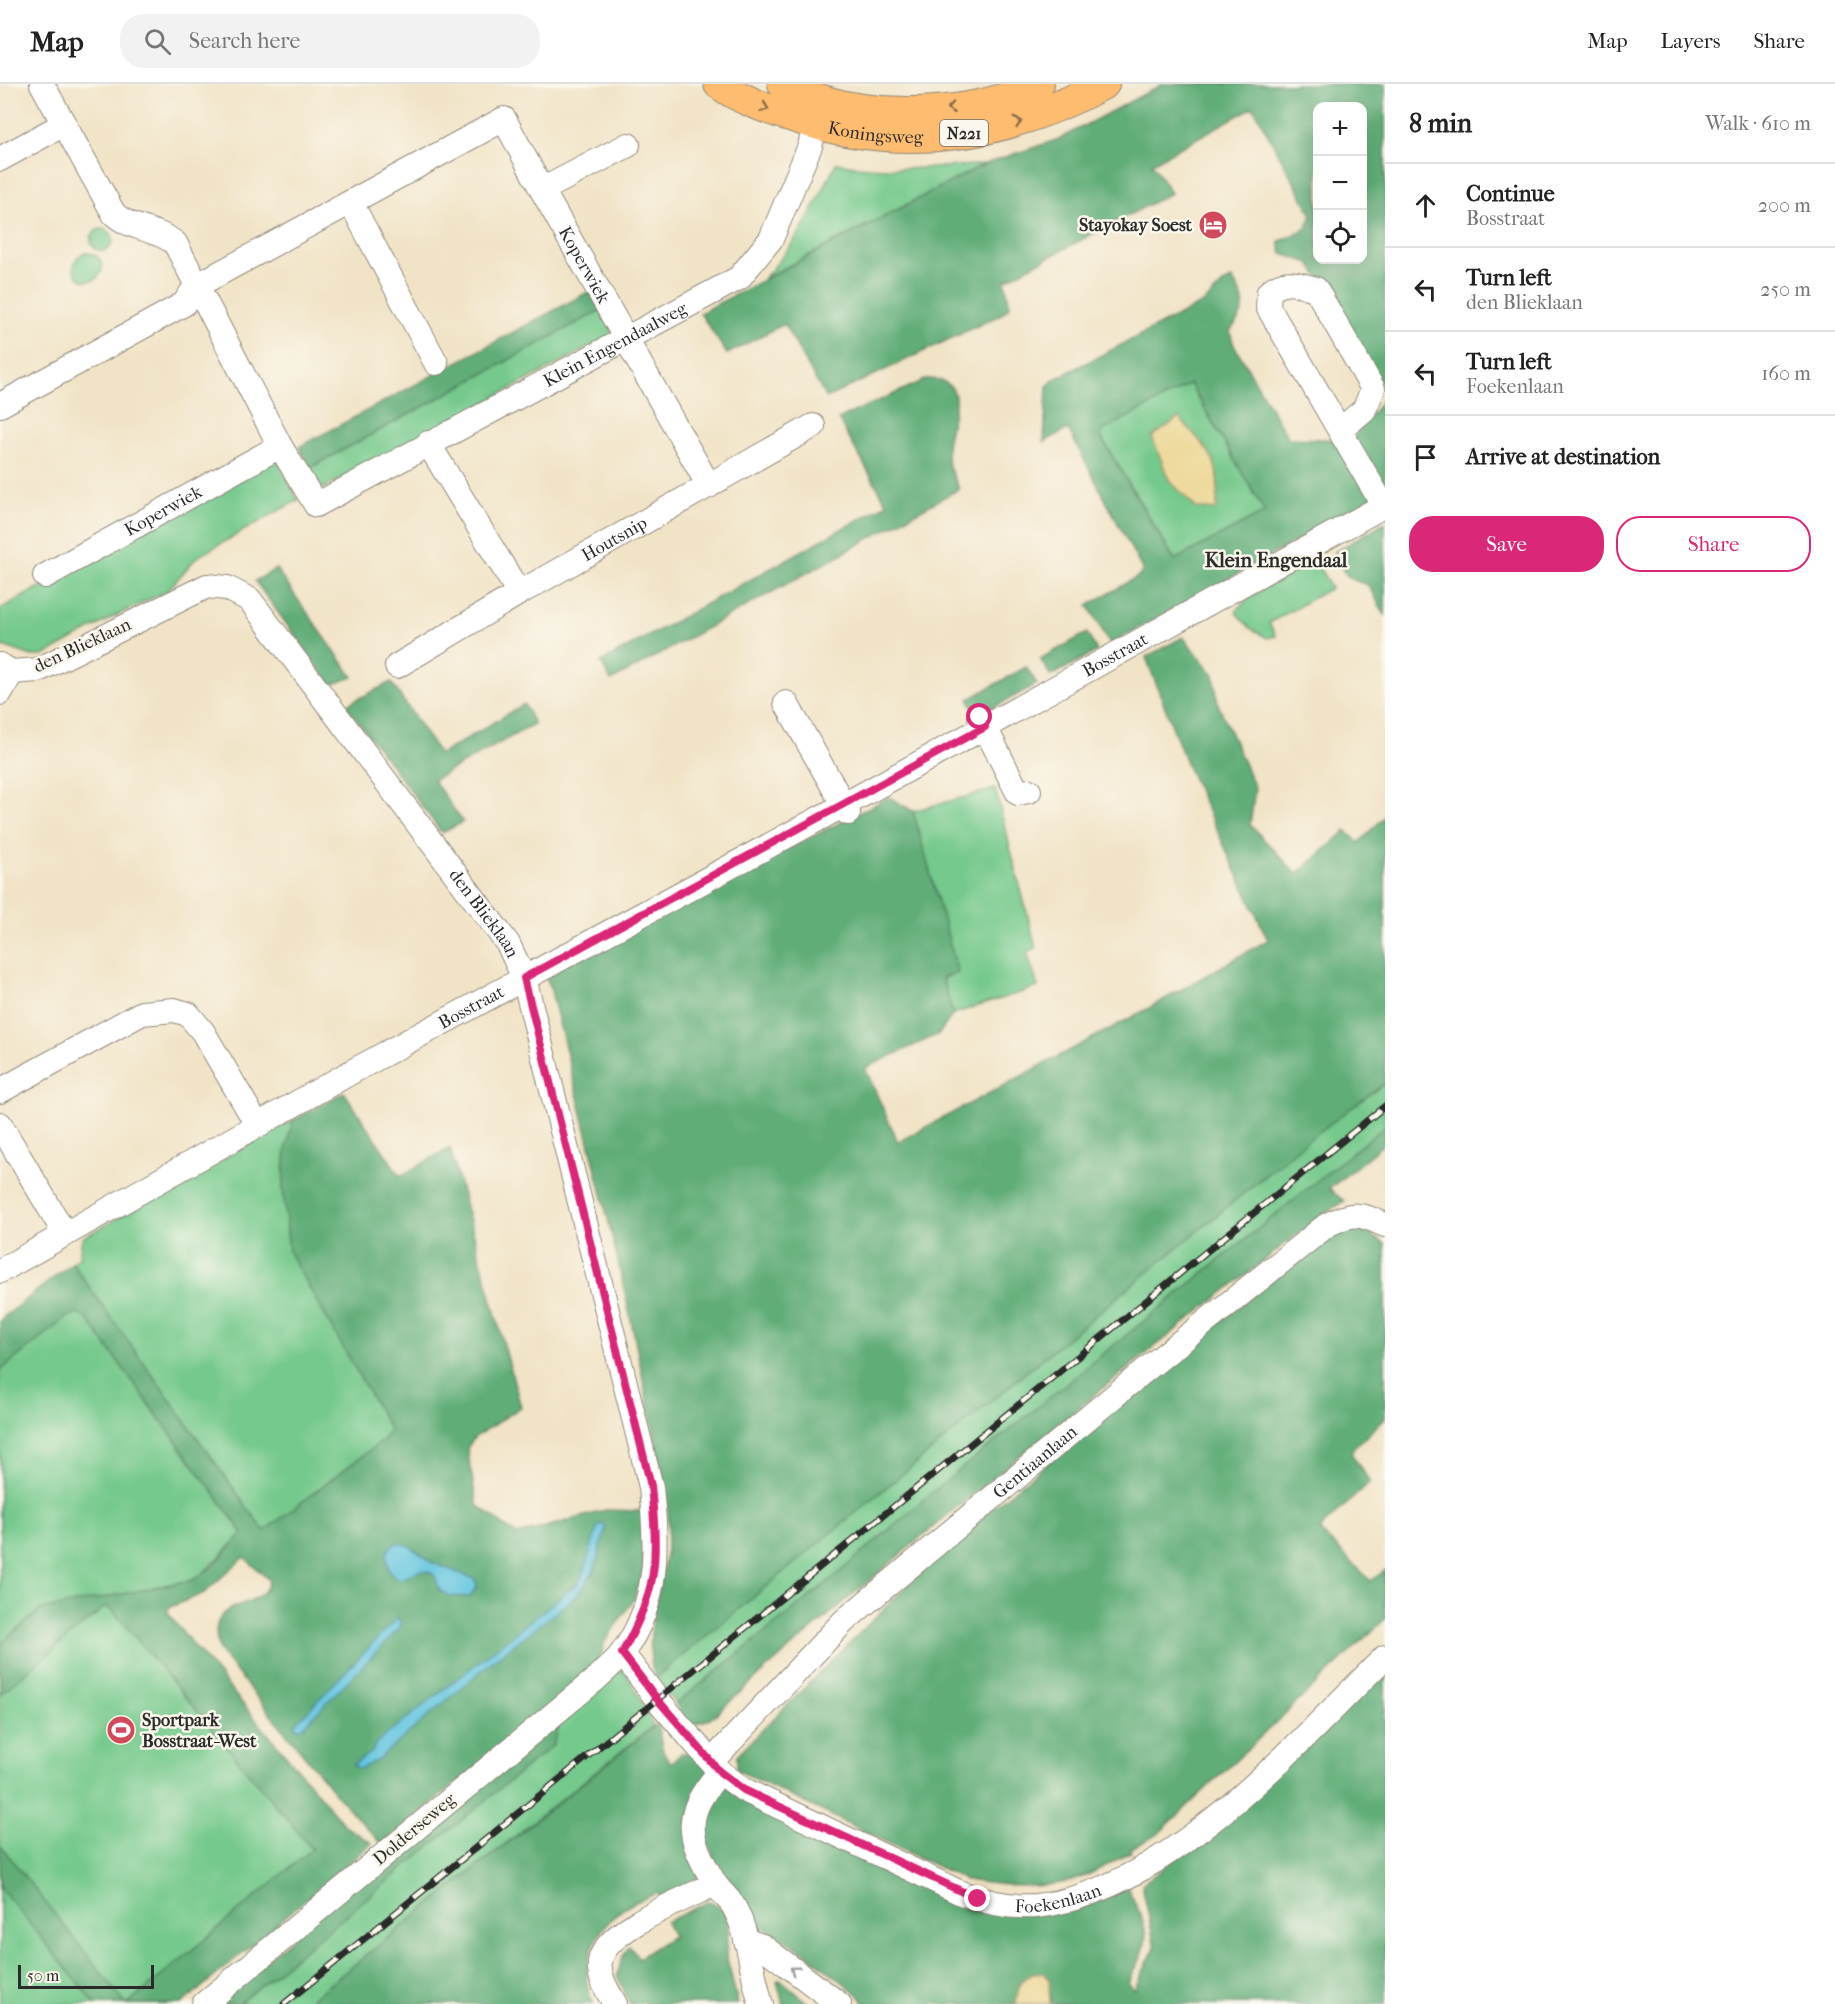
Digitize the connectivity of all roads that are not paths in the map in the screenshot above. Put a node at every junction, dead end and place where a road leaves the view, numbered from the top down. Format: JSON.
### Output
{"nodes":[{"id":1,"x":42,"y":84,"type":"edge"},
{"id":2,"x":719,"y":84,"type":"edge"},
{"id":3,"x":783,"y":84,"type":"edge"},
{"id":4,"x":1039,"y":84,"type":"edge"},
{"id":5,"x":1104,"y":84,"type":"edge"},
{"id":6,"x":819,"y":113,"type":"junction"},
{"id":7,"x":64,"y":124,"type":"junction"},
{"id":8,"x":628,"y":145,"type":"dead end"},
{"id":9,"x":0,"y":159,"type":"edge"},
{"id":10,"x":542,"y":190,"type":"junction"},
{"id":11,"x":351,"y":203,"type":"junction"},
{"id":12,"x":195,"y":286,"type":"junction"},
{"id":13,"x":627,"y":339,"type":"junction"},
{"id":14,"x":436,"y":363,"type":"dead end"},
{"id":15,"x":0,"y":405,"type":"edge"},
{"id":16,"x":813,"y":426,"type":"dead end"},
{"id":17,"x":1340,"y":430,"type":"junction"},
{"id":18,"x":428,"y":444,"type":"junction"},
{"id":19,"x":280,"y":446,"type":"junction"},
{"id":20,"x":710,"y":486,"type":"junction"},
{"id":21,"x":1384,"y":506,"type":"edge"},
{"id":22,"x":45,"y":576,"type":"dead end"},
{"id":23,"x":519,"y":594,"type":"junction"},
{"id":24,"x":396,"y":666,"type":"dead end"},
{"id":25,"x":4,"y":676,"type":"edge"},
{"id":26,"x":786,"y":703,"type":"dead end"},
{"id":27,"x":983,"y":722,"type":"junction"},
{"id":28,"x":1029,"y":791,"type":"dead end"},
{"id":29,"x":846,"y":809,"type":"junction"},
{"id":30,"x":524,"y":978,"type":"junction"},
{"id":31,"x":0,"y":1091,"type":"edge"},
{"id":32,"x":0,"y":1124,"type":"edge"},
{"id":33,"x":258,"y":1126,"type":"junction"},
{"id":34,"x":1385,"y":1225,"type":"edge"},
{"id":35,"x":65,"y":1234,"type":"junction"},
{"id":36,"x":0,"y":1271,"type":"edge"},
{"id":37,"x":622,"y":1653,"type":"junction"},
{"id":38,"x":1385,"y":1657,"type":"edge"},
{"id":39,"x":716,"y":1766,"type":"junction"},
{"id":40,"x":715,"y":1884,"type":"junction"},
{"id":41,"x":746,"y":1941,"type":"junction"},
{"id":42,"x":204,"y":2004,"type":"edge"},
{"id":43,"x":615,"y":2004,"type":"edge"},
{"id":44,"x":761,"y":2004,"type":"edge"},
{"id":45,"x":839,"y":2004,"type":"edge"}],
"edges":[{"from":1,"to":7,"type":"street"},
{"from":2,"to":6,"type":"main road","name":"Koningsweg","number":"N221","one_way":true},
{"from":3,"to":6,"type":"main road","name":"Koningsweg","number":"N221"},
{"from":4,"to":6,"type":"main road","name":"Koningsweg","number":"N221","one_way":true},
{"from":6,"to":5,"type":"main road","name":"Koningsweg","number":"N221","one_way":true},
{"from":6,"to":13,"type":"street","name":"Klein Engendaalweg"},
{"from":7,"to":9,"type":"street"},
{"from":7,"to":12,"type":"street"},
{"from":8,"to":10,"type":"street"},
{"from":10,"to":11,"type":"street","name":"Koperwiek"},
{"from":10,"to":13,"type":"street","name":"Koperwiek"},
{"from":11,"to":12,"type":"street","name":"Koperwiek"},
{"from":11,"to":14,"type":"street"},
{"from":12,"to":15,"type":"street","name":"Koperwiek"},
{"from":12,"to":19,"type":"street"},
{"from":13,"to":18,"type":"street","name":"Klein Engendaalweg"},
{"from":13,"to":20,"type":"street"},
{"from":16,"to":20,"type":"street","name":"Houtsnip"},
{"from":17,"to":17,"type":"street"},
{"from":17,"to":21,"type":"street"},
{"from":18,"to":19,"type":"street","name":"Klein Engendaalweg"},
{"from":18,"to":23,"type":"street"},
{"from":19,"to":22,"type":"street","name":"Koperwiek"},
{"from":20,"to":23,"type":"street","name":"Houtsnip"},
{"from":21,"to":27,"type":"street","name":"Bosstraat"},
{"from":23,"to":24,"type":"street","name":"Houtsnip"},
{"from":25,"to":30,"type":"street","name":"den Blieklaan"},
{"from":26,"to":29,"type":"street"},
{"from":27,"to":28,"type":"street"},
{"from":27,"to":29,"type":"street","name":"Bosstraat"},
{"from":29,"to":30,"type":"street","name":"Bosstraat"},
{"from":30,"to":33,"type":"street","name":"Bosstraat"},
{"from":30,"to":37,"type":"street","name":"den Blieklaan"},
{"from":31,"to":33,"type":"street"},
{"from":32,"to":35,"type":"street"},
{"from":33,"to":35,"type":"street","name":"Bosstraat"},
{"from":34,"to":39,"type":"street","name":"Gentiaanlaan"},
{"from":35,"to":36,"type":"street","name":"Bosstraat"},
{"from":37,"to":39,"type":"street","name":"Foekenlaan"},
{"from":37,"to":42,"type":"street","name":"Dolderseweg"},
{"from":38,"to":39,"type":"street","name":"Foekenlaan"},
{"from":39,"to":40,"type":"street","name":"Gentiaanlaan"},
{"from":40,"to":41,"type":"street","name":"Gentiaanlaan"},
{"from":40,"to":43,"type":"street"},
{"from":41,"to":44,"type":"street","name":"Gentiaanlaan"},
{"from":45,"to":41,"type":"street","one_way":true}]}
